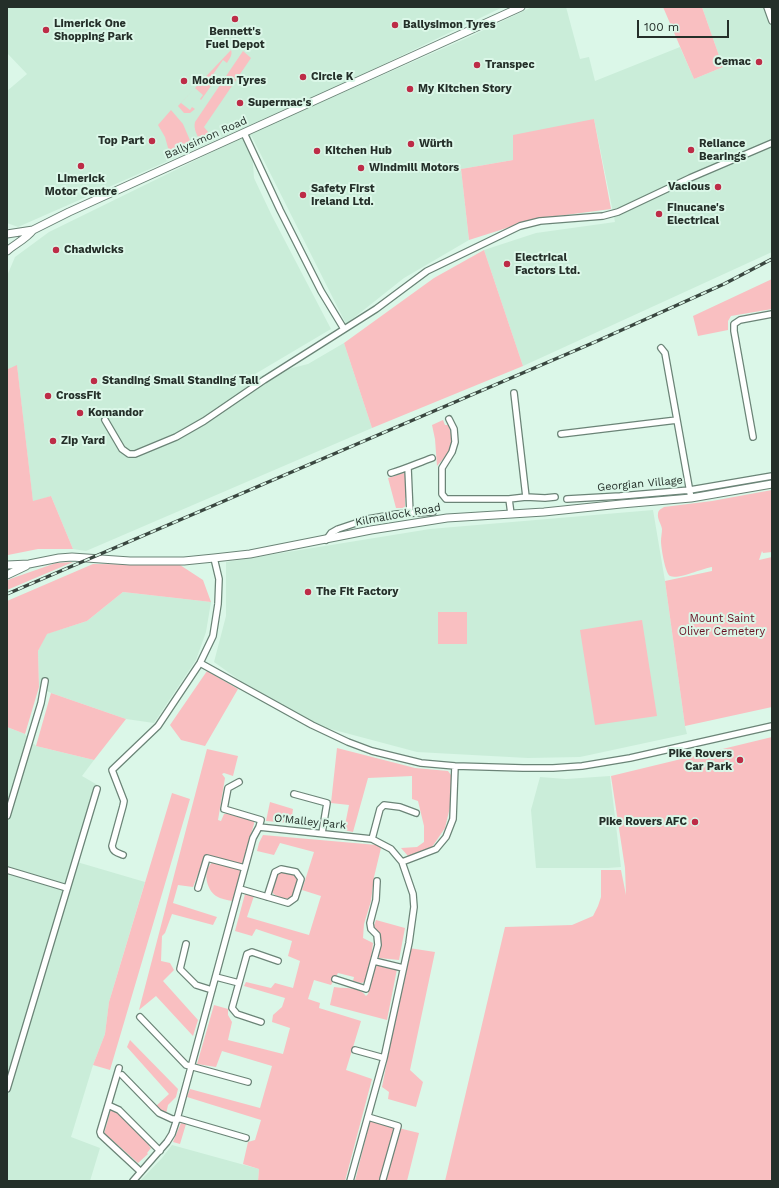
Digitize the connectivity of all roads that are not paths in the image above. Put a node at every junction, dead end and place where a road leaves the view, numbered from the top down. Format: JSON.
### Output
{"nodes":[{"id":1,"x":521,"y":7,"type":"edge"},
{"id":2,"x":767,"y":7,"type":"edge"},
{"id":3,"x":772,"y":21,"type":"edge"},
{"id":4,"x":244,"y":133,"type":"junction"},
{"id":5,"x":772,"y":143,"type":"edge"},
{"id":6,"x":33,"y":230,"type":"junction"},
{"id":7,"x":7,"y":234,"type":"edge"},
{"id":8,"x":7,"y":251,"type":"edge"},
{"id":9,"x":772,"y":314,"type":"edge"},
{"id":10,"x":344,"y":329,"type":"junction"},
{"id":11,"x":662,"y":348,"type":"dead end"},
{"id":12,"x":514,"y":393,"type":"dead end"},
{"id":13,"x":449,"y":419,"type":"dead end"},
{"id":14,"x":105,"y":420,"type":"dead end"},
{"id":15,"x":677,"y":420,"type":"junction"},
{"id":16,"x":561,"y":434,"type":"dead end"},
{"id":17,"x":753,"y":437,"type":"dead end"},
{"id":18,"x":432,"y":458,"type":"dead end"},
{"id":19,"x":408,"y":468,"type":"junction"},
{"id":20,"x":391,"y":473,"type":"dead end"},
{"id":21,"x":772,"y":476,"type":"edge"},
{"id":22,"x":752,"y":479,"type":"junction"},
{"id":23,"x":772,"y":484,"type":"edge"},
{"id":24,"x":754,"y":487,"type":"junction"},
{"id":25,"x":690,"y":490,"type":"junction"},
{"id":26,"x":526,"y":497,"type":"junction"},
{"id":27,"x":555,"y":497,"type":"dead end"},
{"id":28,"x":691,"y":498,"type":"junction"},
{"id":29,"x":509,"y":499,"type":"junction"},
{"id":30,"x":567,"y":499,"type":"dead end"},
{"id":31,"x":621,"y":500,"type":"junction"},
{"id":32,"x":433,"y":512,"type":"dead end"},
{"id":33,"x":410,"y":514,"type":"junction"},
{"id":34,"x":511,"y":514,"type":"junction"},
{"id":35,"x":368,"y":519,"type":"junction"},
{"id":36,"x":371,"y":530,"type":"junction"},
{"id":37,"x":325,"y":540,"type":"junction"},
{"id":38,"x":214,"y":558,"type":"junction"},
{"id":39,"x":29,"y":564,"type":"junction"},
{"id":40,"x":7,"y":565,"type":"edge"},
{"id":41,"x":7,"y":576,"type":"edge"},
{"id":42,"x":200,"y":663,"type":"junction"},
{"id":43,"x":45,"y":681,"type":"dead end"},
{"id":44,"x":772,"y":726,"type":"edge"},
{"id":45,"x":455,"y":766,"type":"junction"},
{"id":46,"x":239,"y":782,"type":"dead end"},
{"id":47,"x":97,"y":788,"type":"dead end"},
{"id":48,"x":294,"y":794,"type":"dead end"},
{"id":49,"x":416,"y":813,"type":"dead end"},
{"id":50,"x":7,"y":816,"type":"edge"},
{"id":51,"x":259,"y":827,"type":"junction"},
{"id":52,"x":322,"y":833,"type":"junction"},
{"id":53,"x":372,"y":839,"type":"junction"},
{"id":54,"x":123,"y":855,"type":"dead end"},
{"id":55,"x":402,"y":862,"type":"junction"},
{"id":56,"x":245,"y":868,"type":"junction"},
{"id":57,"x":7,"y":870,"type":"edge"},
{"id":58,"x":377,"y":882,"type":"dead end"},
{"id":59,"x":67,"y":888,"type":"junction"},
{"id":60,"x":198,"y":888,"type":"dead end"},
{"id":61,"x":240,"y":889,"type":"junction"},
{"id":62,"x":267,"y":897,"type":"junction"},
{"id":63,"x":186,"y":944,"type":"dead end"},
{"id":64,"x":278,"y":961,"type":"dead end"},
{"id":65,"x":374,"y":961,"type":"junction"},
{"id":66,"x":403,"y":968,"type":"junction"},
{"id":67,"x":216,"y":977,"type":"junction"},
{"id":68,"x":335,"y":978,"type":"dead end"},
{"id":69,"x":239,"y":983,"type":"junction"},
{"id":70,"x":212,"y":990,"type":"junction"},
{"id":71,"x":140,"y":1017,"type":"dead end"},
{"id":72,"x":261,"y":1022,"type":"dead end"},
{"id":73,"x":355,"y":1050,"type":"dead end"},
{"id":74,"x":384,"y":1058,"type":"junction"},
{"id":75,"x":191,"y":1066,"type":"junction"},
{"id":76,"x":118,"y":1068,"type":"dead end"},
{"id":77,"x":122,"y":1075,"type":"dead end"},
{"id":78,"x":248,"y":1082,"type":"dead end"},
{"id":79,"x":7,"y":1089,"type":"edge"},
{"id":80,"x":108,"y":1105,"type":"junction"},
{"id":81,"x":368,"y":1117,"type":"junction"},
{"id":82,"x":177,"y":1119,"type":"junction"},
{"id":83,"x":246,"y":1138,"type":"dead end"},
{"id":84,"x":160,"y":1152,"type":"junction"},
{"id":85,"x":141,"y":1172,"type":"junction"},
{"id":86,"x":383,"y":1180,"type":"dead end"},
{"id":87,"x":133,"y":1181,"type":"edge"},
{"id":88,"x":350,"y":1181,"type":"edge"}],
"edges":[{"from":1,"to":4,"type":"main road","name":"Ballysimon Road"},
{"from":2,"to":3,"type":"street"},
{"from":4,"to":6,"type":"main road","name":"Ballysimon Road"},
{"from":4,"to":10,"type":"street"},
{"from":5,"to":10,"type":"street"},
{"from":6,"to":7,"type":"main road","name":"Ballysimon Road"},
{"from":6,"to":8,"type":"main road","name":"Ballysimon Road"},
{"from":9,"to":17,"type":"street"},
{"from":10,"to":14,"type":"street"},
{"from":11,"to":15,"type":"street","name":"Georgian Village"},
{"from":12,"to":26,"type":"street"},
{"from":13,"to":29,"type":"street"},
{"from":15,"to":16,"type":"street"},
{"from":15,"to":25,"type":"street","name":"Georgian Village"},
{"from":18,"to":19,"type":"street"},
{"from":19,"to":20,"type":"street"},
{"from":19,"to":33,"type":"street"},
{"from":21,"to":22,"type":"street"},
{"from":22,"to":24,"type":"street"},
{"from":22,"to":25,"type":"street"},
{"from":23,"to":24,"type":"main road","name":"Kilmallock Road"},
{"from":24,"to":28,"type":"main road","name":"Kilmallock Road"},
{"from":25,"to":28,"type":"street"},
{"from":25,"to":31,"type":"street","name":"Georgian Village"},
{"from":26,"to":27,"type":"street"},
{"from":26,"to":29,"type":"street"},
{"from":28,"to":31,"type":"main road","name":"Kilmallock Road"},
{"from":29,"to":34,"type":"street"},
{"from":30,"to":31,"type":"street","name":"Georgian Village"},
{"from":31,"to":34,"type":"main road","name":"Kilmallock Road"},
{"from":32,"to":33,"type":"street"},
{"from":33,"to":35,"type":"street"},
{"from":34,"to":36,"type":"main road","name":"Kilmallock Road"},
{"from":35,"to":36,"type":"street"},
{"from":35,"to":37,"type":"street"},
{"from":36,"to":37,"type":"main road","name":"Kilmallock Road"},
{"from":37,"to":38,"type":"main road","name":"Kilmallock Road"},
{"from":38,"to":39,"type":"main road","name":"Kilmallock Road"},
{"from":38,"to":42,"type":"street"},
{"from":39,"to":40,"type":"main road","name":"Kilmallock Road"},
{"from":39,"to":41,"type":"main road","name":"Kilmallock Road"},
{"from":42,"to":45,"type":"street"},
{"from":42,"to":54,"type":"street"},
{"from":43,"to":50,"type":"street"},
{"from":44,"to":45,"type":"street"},
{"from":45,"to":55,"type":"street"},
{"from":46,"to":51,"type":"street"},
{"from":47,"to":59,"type":"street"},
{"from":48,"to":52,"type":"street"},
{"from":49,"to":53,"type":"street"},
{"from":51,"to":52,"type":"street","name":"O'Malley Park"},
{"from":51,"to":56,"type":"street","name":"O'Malley Park"},
{"from":52,"to":53,"type":"street","name":"O'Malley Park"},
{"from":53,"to":55,"type":"street","name":"O'Malley Park"},
{"from":55,"to":66,"type":"street","name":"O'Malley Park"},
{"from":56,"to":60,"type":"street"},
{"from":56,"to":61,"type":"street","name":"O'Malley Park"},
{"from":57,"to":59,"type":"street"},
{"from":58,"to":65,"type":"street"},
{"from":59,"to":79,"type":"street"},
{"from":61,"to":62,"type":"street"},
{"from":61,"to":67,"type":"street","name":"O'Malley Park"},
{"from":62,"to":62,"type":"street"},
{"from":63,"to":70,"type":"street"},
{"from":64,"to":69,"type":"street"},
{"from":65,"to":66,"type":"street"},
{"from":65,"to":68,"type":"street"},
{"from":66,"to":74,"type":"street","name":"O'Malley Park"},
{"from":67,"to":69,"type":"street"},
{"from":67,"to":70,"type":"street","name":"O'Malley Park"},
{"from":69,"to":72,"type":"street"},
{"from":70,"to":75,"type":"street","name":"O'Malley Park"},
{"from":71,"to":75,"type":"street"},
{"from":73,"to":74,"type":"street"},
{"from":74,"to":81,"type":"street","name":"O'Malley Park"},
{"from":75,"to":78,"type":"street"},
{"from":75,"to":82,"type":"street","name":"O'Malley Park"},
{"from":76,"to":80,"type":"street"},
{"from":77,"to":82,"type":"street"},
{"from":80,"to":84,"type":"street"},
{"from":80,"to":85,"type":"street"},
{"from":81,"to":86,"type":"street"},
{"from":81,"to":88,"type":"street","name":"O'Malley Park"},
{"from":82,"to":83,"type":"street"},
{"from":82,"to":84,"type":"street","name":"O'Malley Park"},
{"from":84,"to":85,"type":"street","name":"O'Malley Park"},
{"from":85,"to":87,"type":"street","name":"O'Malley Park"}]}
